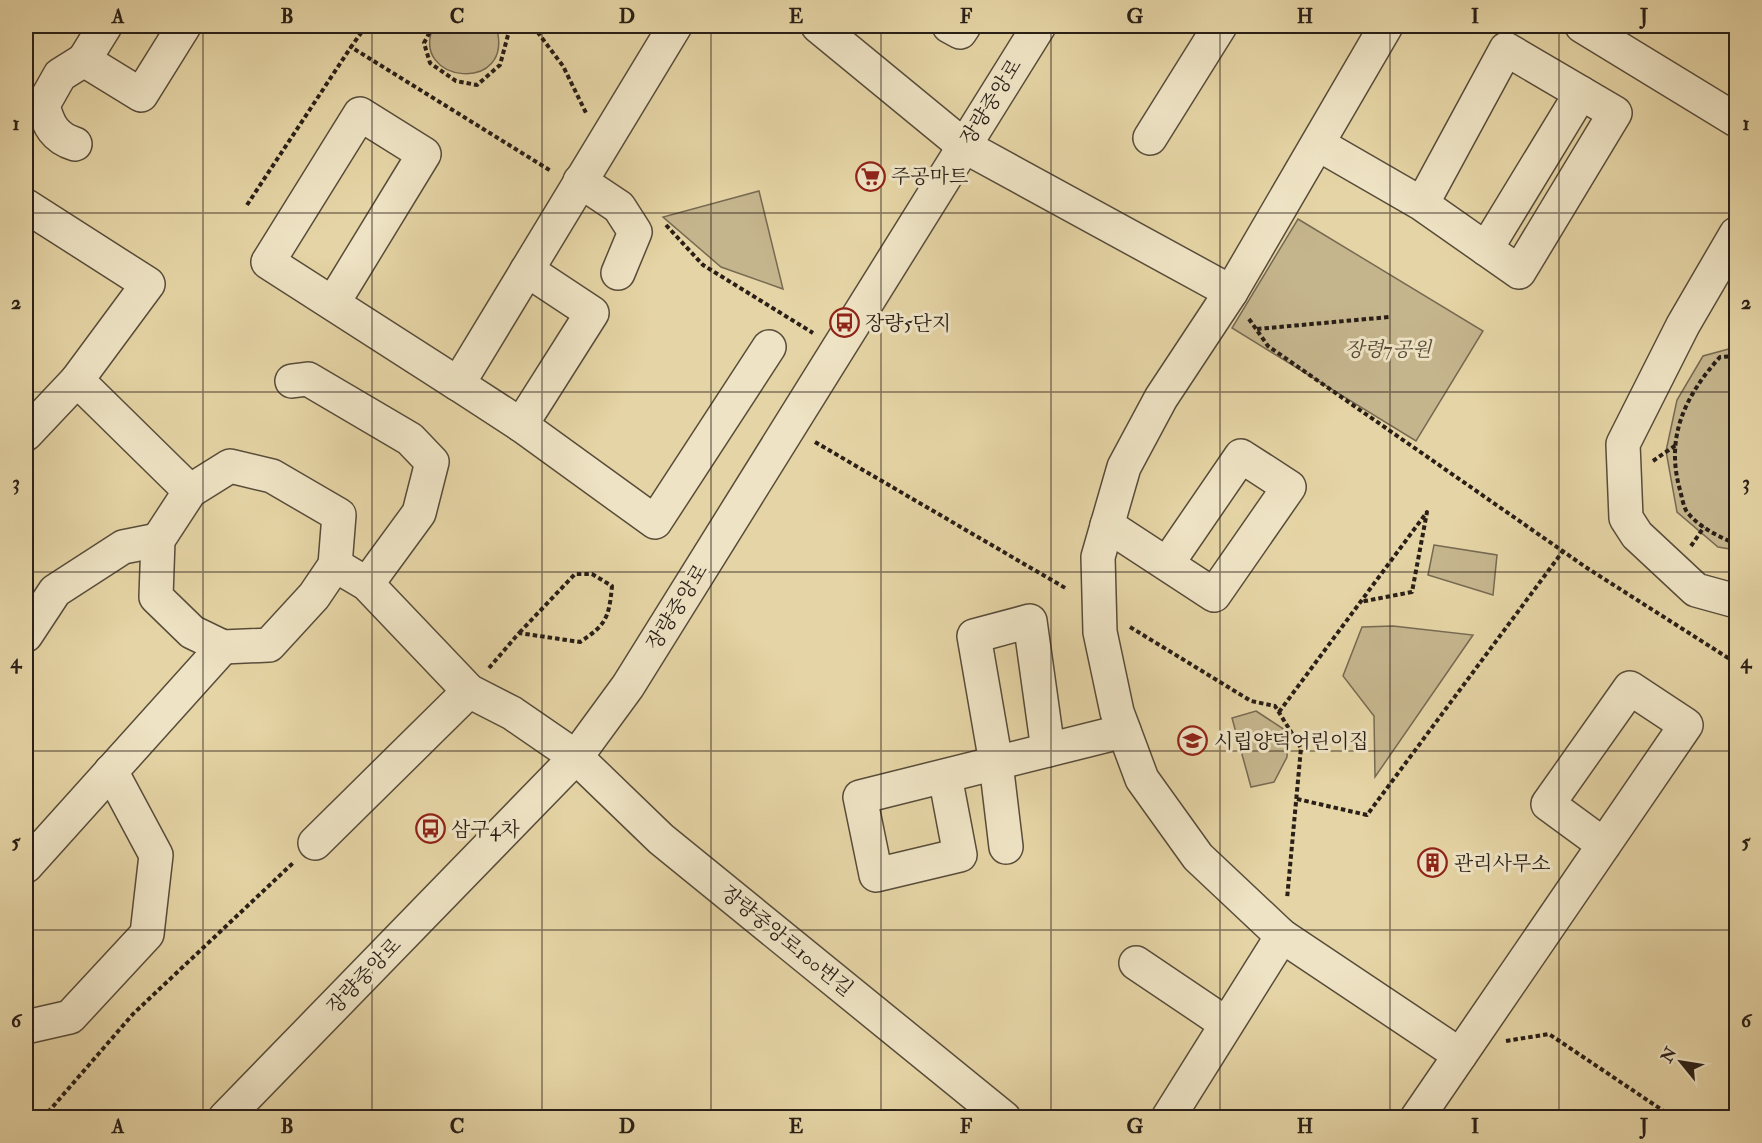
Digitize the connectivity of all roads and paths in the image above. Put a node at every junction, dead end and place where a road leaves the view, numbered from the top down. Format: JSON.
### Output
{"nodes":[{"id":1,"x":105,"y":26,"type":"edge"},
{"id":2,"x":184,"y":26,"type":"edge"},
{"id":3,"x":366,"y":26,"type":"edge"},
{"id":4,"x":433,"y":26,"type":"edge"},
{"id":5,"x":502,"y":26,"type":"edge"},
{"id":6,"x":533,"y":26,"type":"edge"},
{"id":7,"x":675,"y":26,"type":"edge"},
{"id":8,"x":818,"y":26,"type":"edge"},
{"id":9,"x":949,"y":26,"type":"edge"},
{"id":10,"x":964,"y":26,"type":"edge"},
{"id":11,"x":1039,"y":26,"type":"edge"},
{"id":12,"x":1220,"y":26,"type":"edge"},
{"id":13,"x":1386,"y":26,"type":"edge"},
{"id":14,"x":1582,"y":26,"type":"edge"},
{"id":15,"x":351,"y":47,"type":"junction"},
{"id":16,"x":84,"y":60,"type":"junction"},
{"id":17,"x":1735,"y":114,"type":"edge"},
{"id":18,"x":1150,"y":138,"type":"dead end"},
{"id":19,"x":75,"y":144,"type":"dead end"},
{"id":20,"x":1318,"y":144,"type":"junction"},
{"id":21,"x":602,"y":145,"type":"junction"},
{"id":22,"x":964,"y":146,"type":"junction"},
{"id":23,"x":579,"y":184,"type":"junction"},
{"id":24,"x":1422,"y":204,"type":"junction"},
{"id":25,"x":247,"y":205,"type":"dead end"},
{"id":26,"x":26,"y":206,"type":"edge"},
{"id":27,"x":663,"y":222,"type":"dead end"},
{"id":28,"x":1737,"y":234,"type":"edge"},
{"id":29,"x":527,"y":270,"type":"junction"},
{"id":30,"x":618,"y":273,"type":"dead end"},
{"id":31,"x":1231,"y":292,"type":"junction"},
{"id":32,"x":333,"y":303,"type":"junction"},
{"id":33,"x":1389,"y":317,"type":"dead end"},
{"id":34,"x":1257,"y":329,"type":"junction"},
{"id":35,"x":770,"y":347,"type":"dead end"},
{"id":36,"x":837,"y":347,"type":"junction"},
{"id":37,"x":1737,"y":356,"type":"edge"},
{"id":38,"x":77,"y":380,"type":"junction"},
{"id":39,"x":292,"y":381,"type":"dead end"},
{"id":40,"x":458,"y":384,"type":"junction"},
{"id":41,"x":521,"y":425,"type":"junction"},
{"id":42,"x":788,"y":427,"type":"junction"},
{"id":43,"x":26,"y":434,"type":"edge"},
{"id":44,"x":190,"y":491,"type":"junction"},
{"id":45,"x":1107,"y":525,"type":"junction"},
{"id":46,"x":158,"y":540,"type":"junction"},
{"id":47,"x":1737,"y":544,"type":"edge"},
{"id":48,"x":1563,"y":551,"type":"junction"},
{"id":49,"x":1167,"y":564,"type":"dead end"},
{"id":50,"x":335,"y":565,"type":"junction"},
{"id":51,"x":367,"y":584,"type":"junction"},
{"id":52,"x":1737,"y":601,"type":"edge"},
{"id":53,"x":1360,"y":602,"type":"junction"},
{"id":54,"x":1099,"y":608,"type":"junction"},
{"id":55,"x":519,"y":633,"type":"junction"},
{"id":56,"x":26,"y":635,"type":"edge"},
{"id":57,"x":223,"y":647,"type":"junction"},
{"id":58,"x":1737,"y":663,"type":"edge"},
{"id":59,"x":469,"y":691,"type":"junction"},
{"id":60,"x":1279,"y":712,"type":"junction"},
{"id":61,"x":1124,"y":731,"type":"junction"},
{"id":62,"x":1048,"y":750,"type":"junction"},
{"id":63,"x":576,"y":757,"type":"junction"},
{"id":64,"x":996,"y":763,"type":"junction"},
{"id":65,"x":111,"y":771,"type":"junction"},
{"id":66,"x":945,"y":776,"type":"dead end"},
{"id":67,"x":1297,"y":799,"type":"junction"},
{"id":68,"x":315,"y":843,"type":"joint"},
{"id":69,"x":1604,"y":845,"type":"junction"},
{"id":70,"x":1006,"y":847,"type":"dead end"},
{"id":71,"x":26,"y":866,"type":"edge"},
{"id":72,"x":1282,"y":936,"type":"junction"},
{"id":73,"x":1136,"y":963,"type":"dead end"},
{"id":74,"x":1225,"y":1023,"type":"junction"},
{"id":75,"x":26,"y":1027,"type":"edge"},
{"id":76,"x":1466,"y":1047,"type":"junction"},
{"id":77,"x":43,"y":1118,"type":"edge"},
{"id":78,"x":225,"y":1118,"type":"edge"},
{"id":79,"x":1004,"y":1118,"type":"edge"},
{"id":80,"x":1168,"y":1118,"type":"edge"},
{"id":81,"x":1417,"y":1118,"type":"edge"},
{"id":82,"x":1674,"y":1118,"type":"edge"}],
"edges":[{"from":1,"to":16,"type":"street"},
{"from":2,"to":16,"type":"street"},
{"from":3,"to":15,"type":"path"},
{"from":4,"to":5,"type":"path"},
{"from":6,"to":21,"type":"path"},
{"from":7,"to":21,"type":"street"},
{"from":8,"to":22,"type":"street"},
{"from":9,"to":10,"type":"street"},
{"from":11,"to":22,"type":"street","name":"장량중앙로"},
{"from":12,"to":18,"type":"street"},
{"from":13,"to":20,"type":"street"},
{"from":14,"to":17,"type":"street"},
{"from":15,"to":23,"type":"path"},
{"from":15,"to":25,"type":"path"},
{"from":16,"to":19,"type":"street"},
{"from":20,"to":24,"type":"street"},
{"from":20,"to":31,"type":"street"},
{"from":21,"to":23,"type":"street"},
{"from":22,"to":31,"type":"street"},
{"from":22,"to":36,"type":"street","name":"장량중앙로"},
{"from":23,"to":29,"type":"street"},
{"from":23,"to":30,"type":"street"},
{"from":24,"to":24,"type":"street"},
{"from":26,"to":38,"type":"street"},
{"from":27,"to":36,"type":"path"},
{"from":28,"to":52,"type":"street"},
{"from":29,"to":40,"type":"street"},
{"from":29,"to":41,"type":"street"},
{"from":31,"to":34,"type":"path"},
{"from":31,"to":45,"type":"street"},
{"from":32,"to":32,"type":"street"},
{"from":32,"to":40,"type":"street"},
{"from":33,"to":34,"type":"path"},
{"from":34,"to":48,"type":"path"},
{"from":35,"to":41,"type":"street"},
{"from":36,"to":42,"type":"street","name":"장량중앙로"},
{"from":37,"to":47,"type":"path"},
{"from":38,"to":43,"type":"street"},
{"from":38,"to":44,"type":"street"},
{"from":39,"to":51,"type":"street"},
{"from":40,"to":41,"type":"street"},
{"from":42,"to":54,"type":"path"},
{"from":42,"to":63,"type":"street","name":"장량중앙로"},
{"from":44,"to":46,"type":"street"},
{"from":44,"to":50,"type":"street"},
{"from":45,"to":49,"type":"street"},
{"from":45,"to":54,"type":"street"},
{"from":46,"to":56,"type":"street"},
{"from":46,"to":57,"type":"street"},
{"from":48,"to":58,"type":"path"},
{"from":48,"to":67,"type":"path"},
{"from":50,"to":51,"type":"street","name":"장량중앙로100번길"},
{"from":50,"to":57,"type":"street"},
{"from":51,"to":59,"type":"street","name":"장량중앙로100번길"},
{"from":53,"to":53,"type":"path"},
{"from":53,"to":60,"type":"path"},
{"from":54,"to":60,"type":"path"},
{"from":54,"to":61,"type":"street"},
{"from":55,"to":55,"type":"path"},
{"from":55,"to":59,"type":"path"},
{"from":57,"to":65,"type":"street"},
{"from":59,"to":63,"type":"street","name":"장량중앙로100번길"},
{"from":59,"to":68,"type":"street"},
{"from":60,"to":67,"type":"path"},
{"from":61,"to":62,"type":"street"},
{"from":61,"to":72,"type":"street"},
{"from":62,"to":64,"type":"street"},
{"from":62,"to":64,"type":"street"},
{"from":63,"to":78,"type":"street","name":"장량중앙로"},
{"from":63,"to":79,"type":"street","name":"장량중앙로100번길"},
{"from":64,"to":66,"type":"street"},
{"from":64,"to":70,"type":"street"},
{"from":65,"to":71,"type":"street"},
{"from":65,"to":75,"type":"street"},
{"from":67,"to":72,"type":"path"},
{"from":68,"to":77,"type":"path"},
{"from":69,"to":69,"type":"street"},
{"from":69,"to":76,"type":"street"},
{"from":72,"to":74,"type":"street"},
{"from":72,"to":76,"type":"street"},
{"from":73,"to":74,"type":"street"},
{"from":74,"to":80,"type":"street"},
{"from":76,"to":81,"type":"street"},
{"from":76,"to":82,"type":"path"}]}
